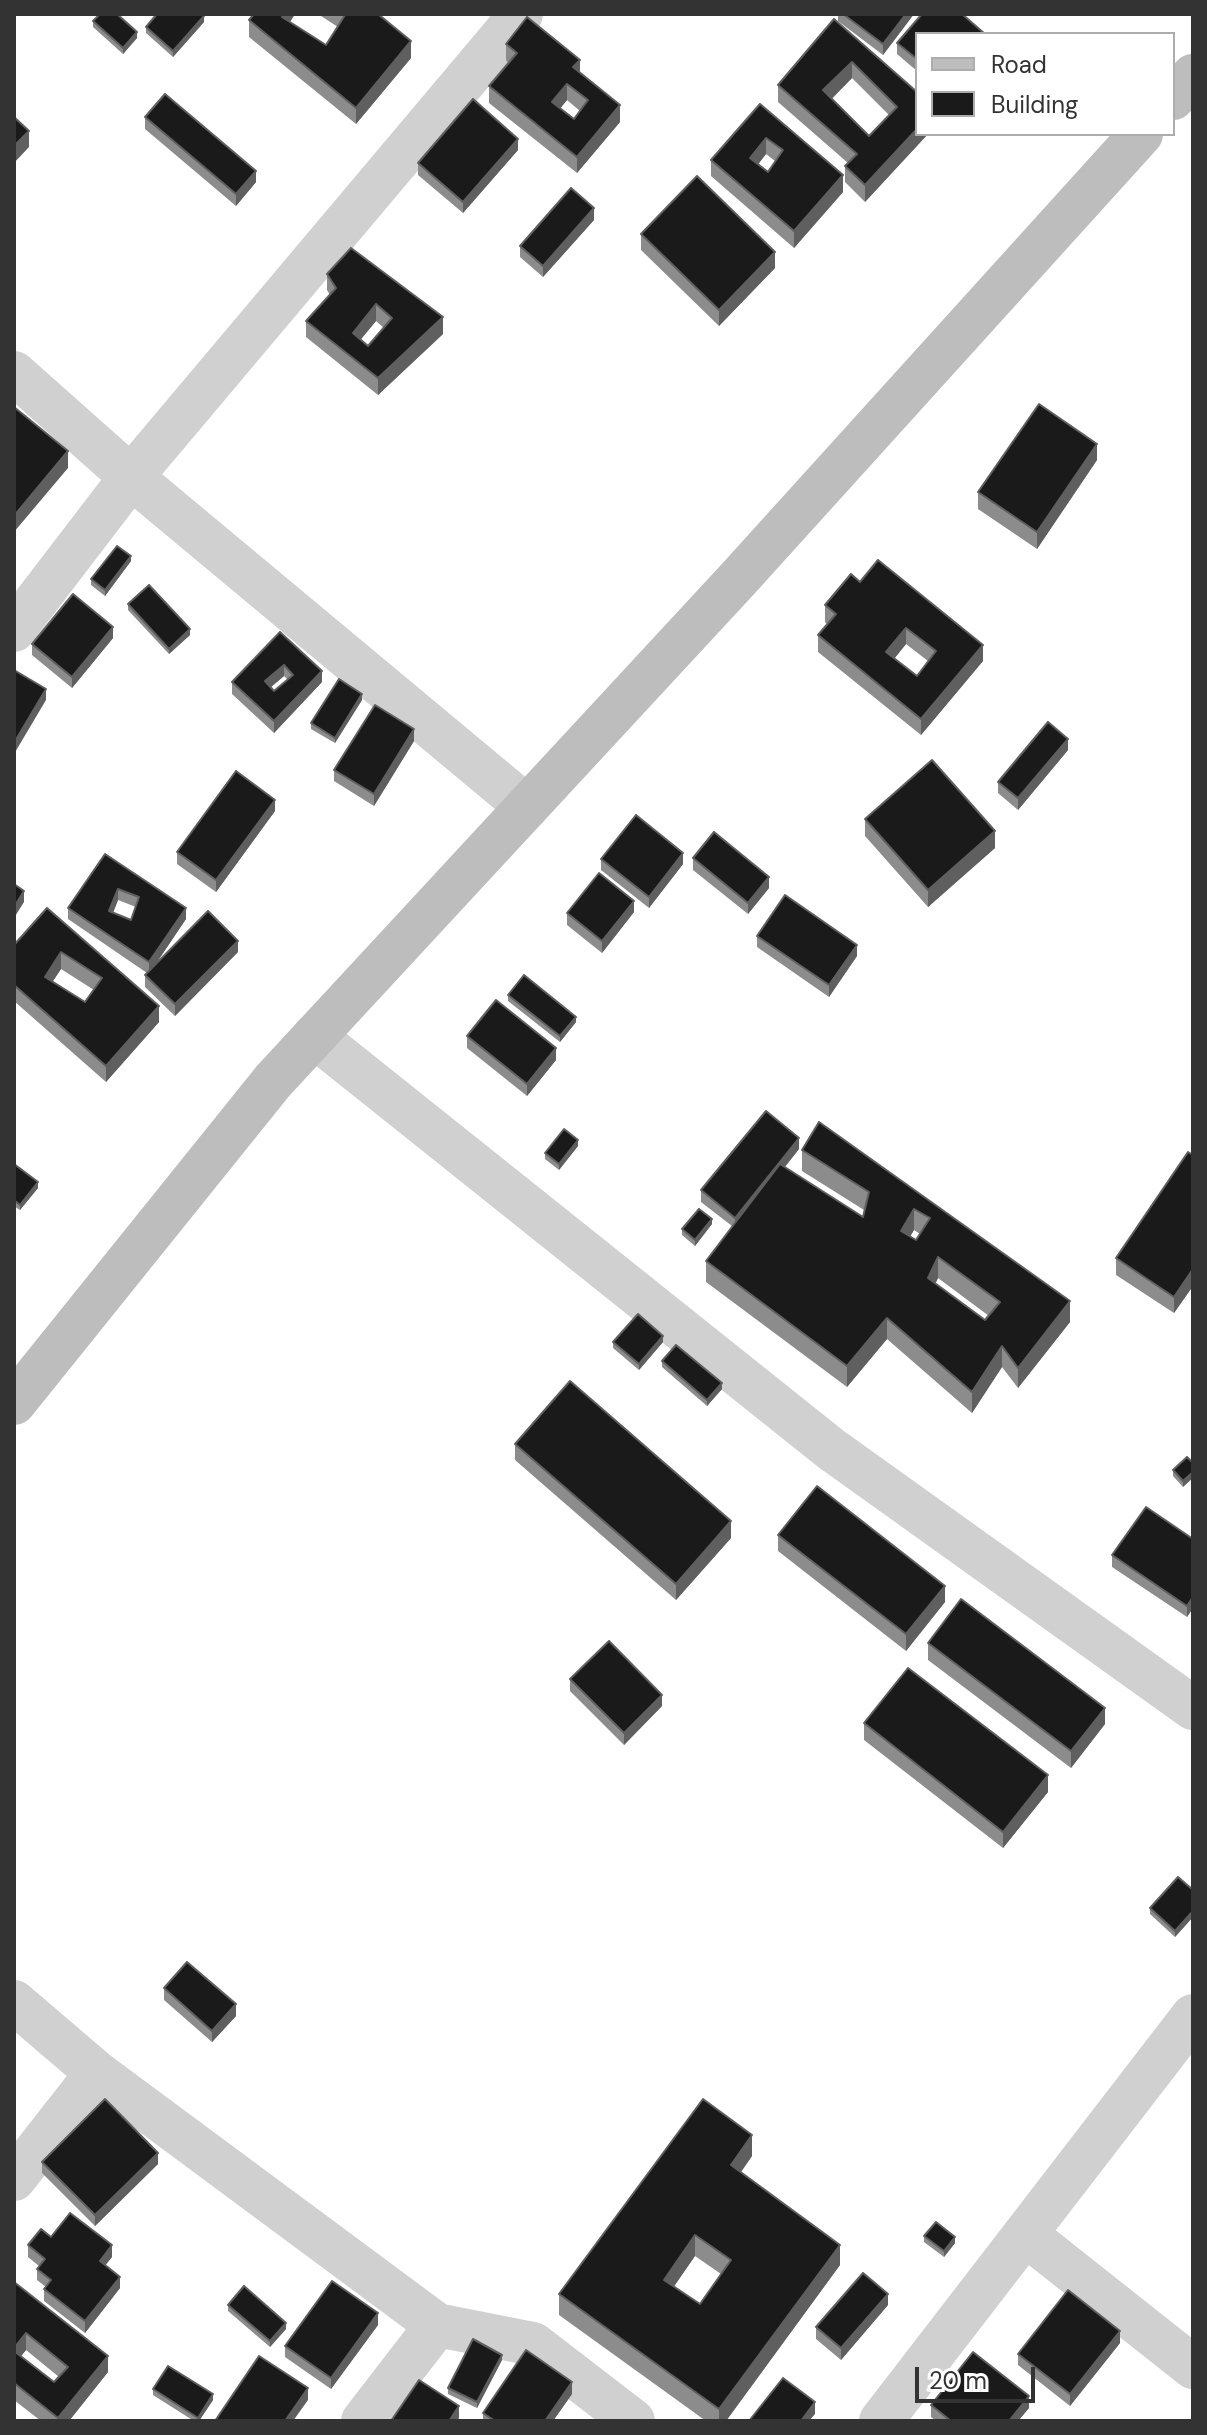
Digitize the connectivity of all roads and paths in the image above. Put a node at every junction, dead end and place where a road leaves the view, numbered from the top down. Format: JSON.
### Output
{"nodes":[{"id":1,"x":521,"y":14,"type":"edge"},
{"id":2,"x":1193,"y":76,"type":"edge"},
{"id":3,"x":1175,"y":96,"type":"edge"},
{"id":4,"x":1139,"y":136,"type":"edge"},
{"id":5,"x":14,"y":373,"type":"edge"},
{"id":6,"x":131,"y":477,"type":"junction"},
{"id":7,"x":14,"y":630,"type":"edge"},
{"id":8,"x":527,"y":807,"type":"junction"},
{"id":9,"x":314,"y":1036,"type":"junction"},
{"id":10,"x":14,"y":1403,"type":"edge"},
{"id":11,"x":1193,"y":1708,"type":"edge"},
{"id":12,"x":14,"y":2002,"type":"edge"},
{"id":13,"x":1193,"y":2016,"type":"edge"},
{"id":14,"x":97,"y":2073,"type":"junction"},
{"id":15,"x":14,"y":2179,"type":"edge"},
{"id":16,"x":1025,"y":2234,"type":"junction"},
{"id":17,"x":437,"y":2325,"type":"junction"},
{"id":18,"x":1193,"y":2367,"type":"edge"},
{"id":19,"x":363,"y":2421,"type":"edge"},
{"id":20,"x":633,"y":2421,"type":"edge"},
{"id":21,"x":881,"y":2421,"type":"edge"}],
"edges":[{"from":1,"to":6,"type":"street"},
{"from":2,"to":3,"type":"main road"},
{"from":4,"to":8,"type":"main road"},
{"from":5,"to":6,"type":"street"},
{"from":6,"to":7,"type":"street"},
{"from":6,"to":8,"type":"street"},
{"from":8,"to":9,"type":"main road"},
{"from":9,"to":10,"type":"main road"},
{"from":9,"to":11,"type":"street"},
{"from":12,"to":14,"type":"street"},
{"from":13,"to":16,"type":"street"},
{"from":14,"to":15,"type":"street"},
{"from":14,"to":17,"type":"street"},
{"from":16,"to":18,"type":"street"},
{"from":16,"to":21,"type":"street"},
{"from":17,"to":19,"type":"street"},
{"from":17,"to":20,"type":"street"}]}
